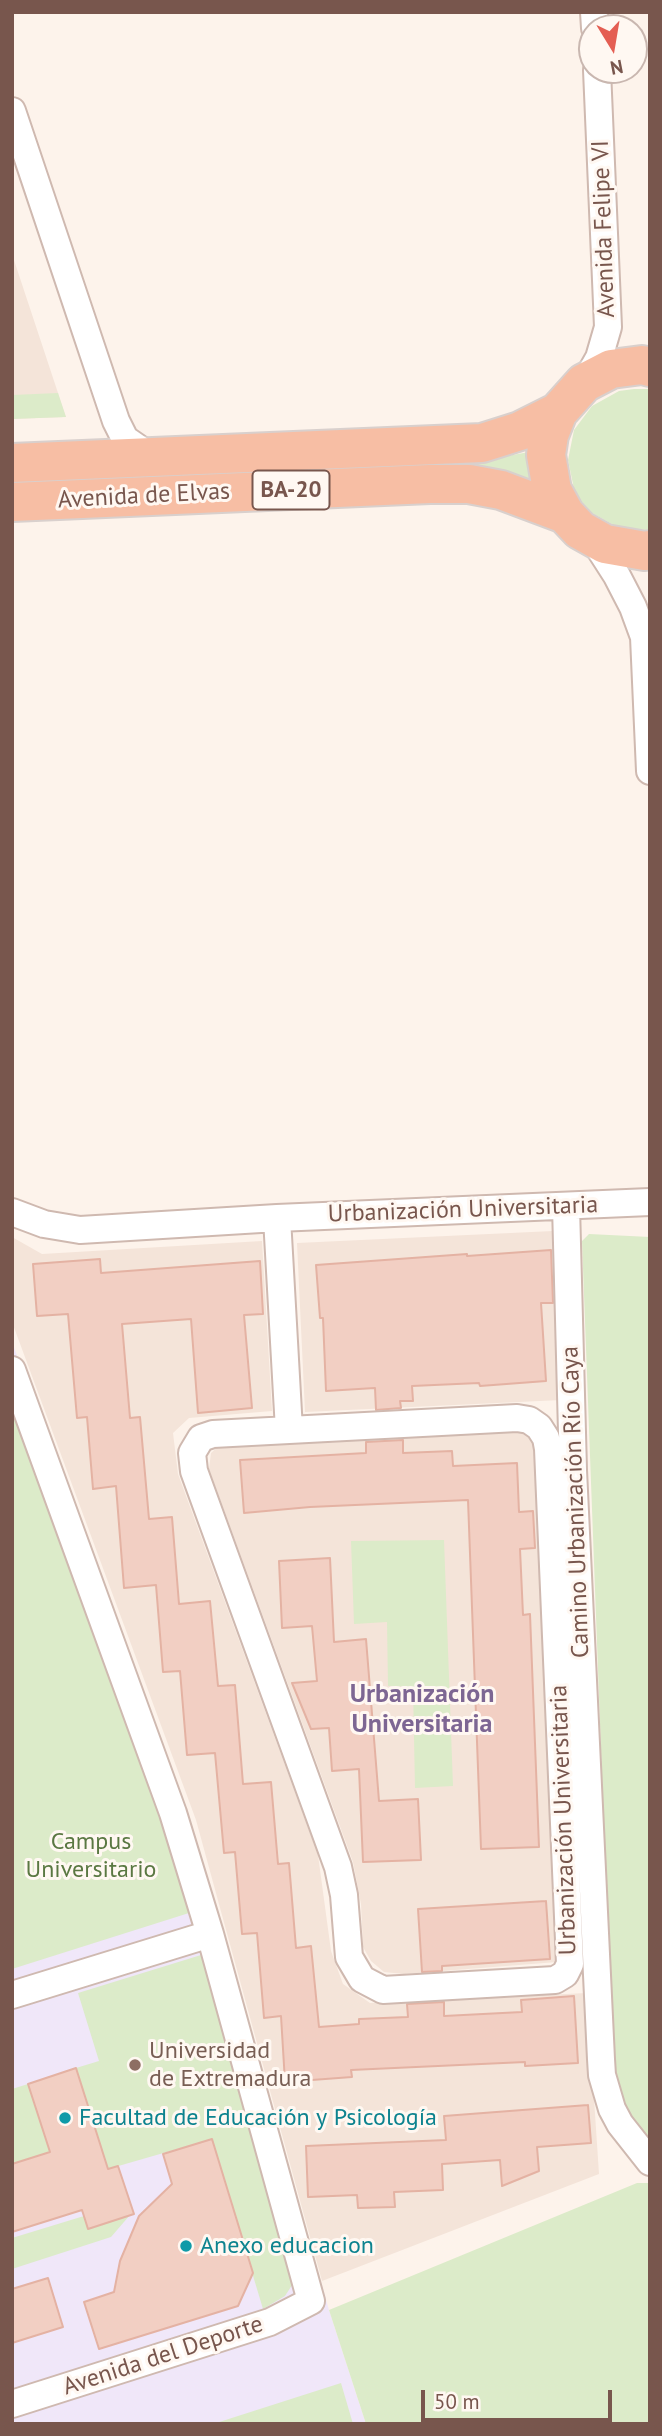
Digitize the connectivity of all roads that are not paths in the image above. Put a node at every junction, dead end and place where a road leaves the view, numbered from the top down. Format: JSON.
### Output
{"nodes":[{"id":1,"x":598,"y":84,"type":"edge"},
{"id":2,"x":12,"y":111,"type":"edge"},
{"id":3,"x":650,"y":367,"type":"edge"},
{"id":4,"x":584,"y":383,"type":"junction"},
{"id":5,"x":558,"y":412,"type":"junction"},
{"id":6,"x":151,"y":457,"type":"junction"},
{"id":7,"x":12,"y":463,"type":"edge"},
{"id":8,"x":12,"y":502,"type":"edge"},
{"id":9,"x":579,"y":526,"type":"junction"},
{"id":10,"x":650,"y":550,"type":"edge"},
{"id":11,"x":647,"y":628,"type":"edge"},
{"id":12,"x":650,"y":771,"type":"edge"},
{"id":13,"x":650,"y":1202,"type":"edge"},
{"id":14,"x":566,"y":1206,"type":"junction"},
{"id":15,"x":12,"y":1212,"type":"edge"},
{"id":16,"x":277,"y":1218,"type":"junction"},
{"id":17,"x":12,"y":1370,"type":"edge"},
{"id":18,"x":289,"y":1430,"type":"junction"},
{"id":19,"x":210,"y":1934,"type":"junction"},
{"id":20,"x":12,"y":1995,"type":"edge"},
{"id":21,"x":650,"y":2162,"type":"edge"},
{"id":22,"x":12,"y":2404,"type":"edge"}],
"edges":[{"from":1,"to":4,"type":"street","name":"Avenida Felipe VI"},
{"from":2,"to":6,"type":"street"},
{"from":3,"to":4,"type":"highway"},
{"from":4,"to":5,"type":"highway"},
{"from":5,"to":6,"type":"highway","name":"Avenida de Elvas","number":"BA-20"},
{"from":5,"to":9,"type":"highway"},
{"from":6,"to":7,"type":"highway","name":"Avenida de Elvas","number":"BA-20"},
{"from":8,"to":9,"type":"highway","name":"Avenida de Elvas","number":"BA-20"},
{"from":9,"to":10,"type":"highway","name":"Avenida de Elvas"},
{"from":9,"to":11,"type":"street"},
{"from":11,"to":12,"type":"street"},
{"from":13,"to":14,"type":"street","name":"Urbanización Universitaria"},
{"from":14,"to":16,"type":"street","name":"Urbanización Universitaria"},
{"from":14,"to":21,"type":"street","name":"Camino Urbanización Río Caya"},
{"from":15,"to":16,"type":"street","name":"Urbanización Universitaria"},
{"from":16,"to":18,"type":"street"},
{"from":17,"to":19,"type":"street"},
{"from":18,"to":18,"type":"street","name":"Urbanización Universitaria"},
{"from":19,"to":20,"type":"street"},
{"from":19,"to":22,"type":"street","name":"Avenida del Deporte"}]}
